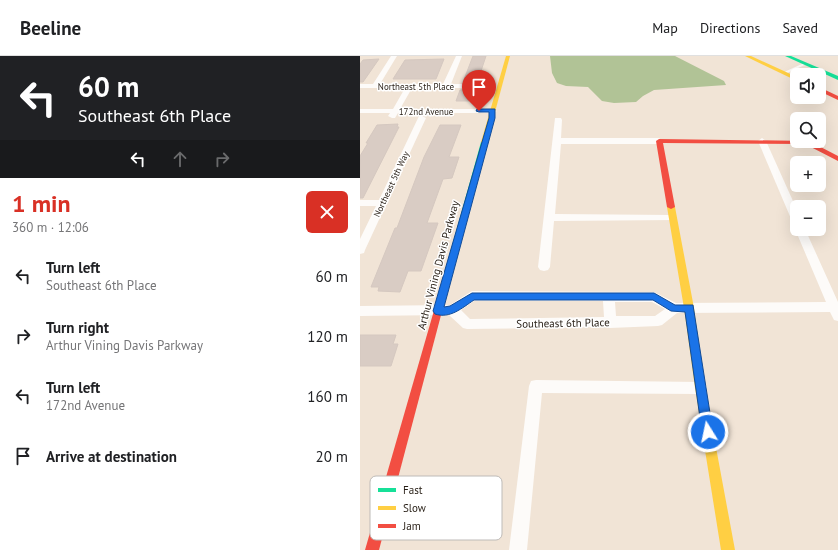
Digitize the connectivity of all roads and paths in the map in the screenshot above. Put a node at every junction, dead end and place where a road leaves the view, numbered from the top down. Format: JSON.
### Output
{"nodes":[{"id":1,"x":394,"y":56,"type":"edge"},
{"id":2,"x":459,"y":56,"type":"edge"},
{"id":3,"x":508,"y":56,"type":"edge"},
{"id":4,"x":747,"y":56,"type":"edge"},
{"id":5,"x":787,"y":56,"type":"edge"},
{"id":6,"x":805,"y":64,"type":"junction"},
{"id":7,"x":784,"y":73,"type":"junction"},
{"id":8,"x":790,"y":76,"type":"edge"},
{"id":9,"x":838,"y":78,"type":"edge"},
{"id":10,"x":360,"y":86,"type":"edge"},
{"id":11,"x":374,"y":86,"type":"junction"},
{"id":12,"x":410,"y":86,"type":"junction"},
{"id":13,"x":446,"y":86,"type":"junction"},
{"id":14,"x":472,"y":86,"type":"dead end"},
{"id":15,"x":826,"y":92,"type":"edge"},
{"id":16,"x":838,"y":98,"type":"edge"},
{"id":17,"x":360,"y":111,"type":"edge"},
{"id":18,"x":396,"y":111,"type":"junction"},
{"id":19,"x":492,"y":114,"type":"junction"},
{"id":20,"x":360,"y":118,"type":"edge"},
{"id":21,"x":391,"y":118,"type":"junction"},
{"id":22,"x":422,"y":118,"type":"junction"},
{"id":23,"x":558,"y":120,"type":"dead end"},
{"id":24,"x":557,"y":141,"type":"junction"},
{"id":25,"x":659,"y":141,"type":"junction"},
{"id":26,"x":762,"y":141,"type":"junction"},
{"id":27,"x":838,"y":159,"type":"edge"},
{"id":28,"x":360,"y":203,"type":"edge"},
{"id":29,"x":382,"y":203,"type":"junction"},
{"id":30,"x":790,"y":205,"type":"edge"},
{"id":31,"x":549,"y":218,"type":"junction"},
{"id":32,"x":672,"y":218,"type":"junction"},
{"id":33,"x":803,"y":236,"type":"edge"},
{"id":34,"x":360,"y":250,"type":"edge"},
{"id":35,"x":544,"y":267,"type":"dead end"},
{"id":36,"x":609,"y":296,"type":"junction"},
{"id":37,"x":674,"y":308,"type":"junction"},
{"id":38,"x":689,"y":308,"type":"junction"},
{"id":39,"x":452,"y":310,"type":"junction"},
{"id":40,"x":837,"y":310,"type":"edge"},
{"id":41,"x":360,"y":311,"type":"edge"},
{"id":42,"x":438,"y":311,"type":"junction"},
{"id":43,"x":610,"y":322,"type":"junction"},
{"id":44,"x":700,"y":388,"type":"junction"},
{"id":45,"x":392,"y":476,"type":"edge"},
{"id":46,"x":375,"y":540,"type":"edge"},
{"id":47,"x":372,"y":550,"type":"edge"},
{"id":48,"x":518,"y":550,"type":"edge"},
{"id":49,"x":728,"y":550,"type":"edge"}],
"edges":[{"from":1,"to":11,"type":"street"},
{"from":2,"to":13,"type":"street"},
{"from":3,"to":19,"type":"main road","name":"Arthur Vining Davis Parkway"},
{"from":4,"to":7,"type":"main road"},
{"from":5,"to":6,"type":"main road"},
{"from":6,"to":7,"type":"lane"},
{"from":6,"to":9,"type":"main road"},
{"from":7,"to":8,"type":"main road"},
{"from":10,"to":11,"type":"street","name":"Northeast 5th Place"},
{"from":11,"to":12,"type":"street","name":"Northeast 5th Place"},
{"from":12,"to":13,"type":"street","name":"Northeast 5th Place"},
{"from":12,"to":18,"type":"street"},
{"from":13,"to":14,"type":"street","name":"Northeast 5th Place"},
{"from":15,"to":16,"type":"main road"},
{"from":17,"to":18,"type":"street","name":"172nd Avenue"},
{"from":18,"to":19,"type":"street","name":"172nd Avenue"},
{"from":18,"to":21,"type":"street"},
{"from":19,"to":22,"type":"street","name":"172nd Avenue"},
{"from":19,"to":42,"type":"main road","name":"Arthur Vining Davis Parkway"},
{"from":20,"to":21,"type":"street","name":"172nd Avenue"},
{"from":21,"to":22,"type":"street","name":"172nd Avenue"},
{"from":22,"to":29,"type":"street","name":"Northeast 5th Way"},
{"from":23,"to":24,"type":"street"},
{"from":24,"to":25,"type":"street"},
{"from":24,"to":31,"type":"street"},
{"from":25,"to":26,"type":"main road"},
{"from":25,"to":32,"type":"main road"},
{"from":26,"to":27,"type":"main road"},
{"from":26,"to":30,"type":"street"},
{"from":28,"to":29,"type":"street"},
{"from":29,"to":34,"type":"street","name":"Northeast 5th Way"},
{"from":31,"to":32,"type":"street"},
{"from":31,"to":35,"type":"street"},
{"from":32,"to":38,"type":"main road"},
{"from":33,"to":40,"type":"street"},
{"from":36,"to":37,"type":"street"},
{"from":36,"to":39,"type":"street"},
{"from":36,"to":43,"type":"street"},
{"from":37,"to":38,"type":"street"},
{"from":37,"to":43,"type":"street","name":"Southeast 6th Place"},
{"from":38,"to":40,"type":"street"},
{"from":38,"to":44,"type":"main road"},
{"from":39,"to":42,"type":"street"},
{"from":39,"to":43,"type":"street","name":"Southeast 6th Place"},
{"from":41,"to":42,"type":"street"},
{"from":42,"to":45,"type":"main road","name":"Arthur Vining Davis Parkway"},
{"from":44,"to":48,"type":"street"},
{"from":44,"to":49,"type":"main road"},
{"from":46,"to":47,"type":"main road","name":"Arthur Vining Davis Parkway"}]}
